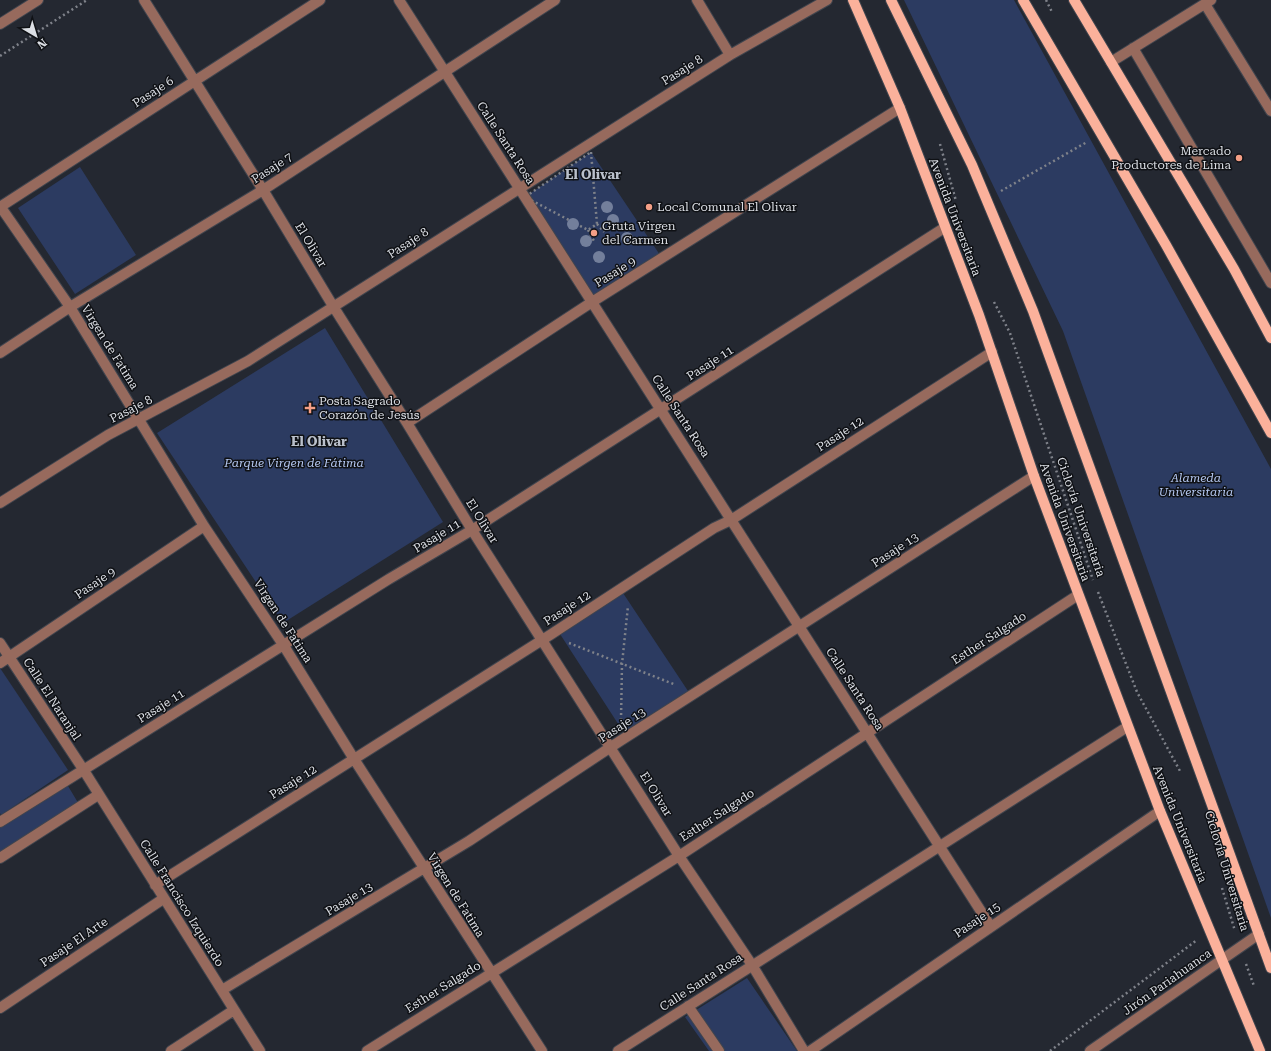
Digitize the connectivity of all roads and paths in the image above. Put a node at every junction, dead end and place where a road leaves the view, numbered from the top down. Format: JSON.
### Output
{"nodes":[{"id":1,"x":38,"y":0,"type":"edge"},
{"id":2,"x":87,"y":0,"type":"edge"},
{"id":3,"x":144,"y":0,"type":"edge"},
{"id":4,"x":320,"y":0,"type":"edge"},
{"id":5,"x":399,"y":0,"type":"edge"},
{"id":6,"x":555,"y":0,"type":"edge"},
{"id":7,"x":697,"y":0,"type":"edge"},
{"id":8,"x":827,"y":0,"type":"edge"},
{"id":9,"x":852,"y":0,"type":"edge"},
{"id":10,"x":891,"y":0,"type":"edge"},
{"id":11,"x":1023,"y":0,"type":"edge"},
{"id":12,"x":1074,"y":0,"type":"edge"},
{"id":13,"x":1208,"y":2,"type":"edge"},
{"id":14,"x":0,"y":24,"type":"edge"},
{"id":15,"x":1133,"y":48,"type":"junction"},
{"id":16,"x":730,"y":54,"type":"junction"},
{"id":17,"x":0,"y":56,"type":"edge"},
{"id":18,"x":1111,"y":62,"type":"junction"},
{"id":19,"x":445,"y":71,"type":"junction"},
{"id":20,"x":194,"y":80,"type":"junction"},
{"id":21,"x":900,"y":108,"type":"junction"},
{"id":22,"x":1271,"y":111,"type":"edge"},
{"id":23,"x":1101,"y":134,"type":"junction"},
{"id":24,"x":939,"y":139,"type":"dead end"},
{"id":25,"x":519,"y":187,"type":"junction"},
{"id":26,"x":263,"y":190,"type":"junction"},
{"id":27,"x":525,"y":197,"type":"junction"},
{"id":28,"x":986,"y":200,"type":"junction"},
{"id":29,"x":957,"y":206,"type":"dead end"},
{"id":30,"x":0,"y":207,"type":"edge"},
{"id":31,"x":597,"y":224,"type":"junction"},
{"id":32,"x":944,"y":228,"type":"junction"},
{"id":33,"x":588,"y":230,"type":"junction"},
{"id":34,"x":604,"y":232,"type":"dead end"},
{"id":35,"x":594,"y":241,"type":"dead end"},
{"id":36,"x":1271,"y":283,"type":"edge"},
{"id":37,"x":994,"y":301,"type":"dead end"},
{"id":38,"x":592,"y":302,"type":"junction"},
{"id":39,"x":333,"y":306,"type":"junction"},
{"id":40,"x":70,"y":307,"type":"junction"},
{"id":41,"x":1271,"y":338,"type":"edge"},
{"id":42,"x":992,"y":352,"type":"junction"},
{"id":43,"x":0,"y":353,"type":"edge"},
{"id":44,"x":662,"y":410,"type":"junction"},
{"id":45,"x":140,"y":420,"type":"junction"},
{"id":46,"x":407,"y":423,"type":"junction"},
{"id":47,"x":1271,"y":433,"type":"edge"},
{"id":48,"x":1034,"y":476,"type":"junction"},
{"id":49,"x":0,"y":503,"type":"edge"},
{"id":50,"x":731,"y":520,"type":"junction"},
{"id":51,"x":204,"y":526,"type":"junction"},
{"id":52,"x":472,"y":530,"type":"junction"},
{"id":53,"x":630,"y":583,"type":"junction"},
{"id":54,"x":1094,"y":583,"type":"dead end"},
{"id":55,"x":1097,"y":590,"type":"dead end"},
{"id":56,"x":1078,"y":595,"type":"junction"},
{"id":57,"x":799,"y":626,"type":"junction"},
{"id":58,"x":546,"y":637,"type":"junction"},
{"id":59,"x":0,"y":644,"type":"edge"},
{"id":60,"x":284,"y":646,"type":"junction"},
{"id":61,"x":4,"y":660,"type":"edge"},
{"id":62,"x":622,"y":664,"type":"junction"},
{"id":63,"x":695,"y":693,"type":"junction"},
{"id":64,"x":1127,"y":727,"type":"junction"},
{"id":65,"x":867,"y":732,"type":"junction"},
{"id":66,"x":620,"y":741,"type":"junction"},
{"id":67,"x":611,"y":748,"type":"junction"},
{"id":68,"x":354,"y":759,"type":"junction"},
{"id":69,"x":82,"y":770,"type":"junction"},
{"id":70,"x":1181,"y":773,"type":"dead end"},
{"id":71,"x":98,"y":795,"type":"junction"},
{"id":72,"x":1160,"y":811,"type":"junction"},
{"id":73,"x":0,"y":822,"type":"edge"},
{"id":74,"x":940,"y":846,"type":"junction"},
{"id":75,"x":679,"y":856,"type":"junction"},
{"id":76,"x":0,"y":858,"type":"edge"},
{"id":77,"x":424,"y":869,"type":"junction"},
{"id":78,"x":1220,"y":884,"type":"dead end"},
{"id":79,"x":155,"y":885,"type":"junction"},
{"id":80,"x":163,"y":899,"type":"junction"},
{"id":81,"x":991,"y":927,"type":"junction"},
{"id":82,"x":1210,"y":930,"type":"junction"},
{"id":83,"x":1259,"y":934,"type":"junction"},
{"id":84,"x":1240,"y":947,"type":"junction"},
{"id":85,"x":1222,"y":960,"type":"junction"},
{"id":86,"x":752,"y":965,"type":"junction"},
{"id":87,"x":1271,"y":968,"type":"edge"},
{"id":88,"x":490,"y":973,"type":"junction"},
{"id":89,"x":222,"y":990,"type":"junction"},
{"id":90,"x":1256,"y":992,"type":"dead end"},
{"id":91,"x":688,"y":1006,"type":"junction"},
{"id":92,"x":0,"y":1008,"type":"edge"},
{"id":93,"x":234,"y":1010,"type":"junction"},
{"id":94,"x":171,"y":1051,"type":"edge"},
{"id":95,"x":260,"y":1051,"type":"edge"},
{"id":96,"x":367,"y":1051,"type":"edge"},
{"id":97,"x":542,"y":1051,"type":"edge"},
{"id":98,"x":618,"y":1051,"type":"edge"},
{"id":99,"x":719,"y":1051,"type":"edge"},
{"id":100,"x":804,"y":1051,"type":"edge"},
{"id":101,"x":810,"y":1051,"type":"edge"},
{"id":102,"x":1050,"y":1051,"type":"edge"},
{"id":103,"x":1090,"y":1051,"type":"edge"},
{"id":104,"x":1260,"y":1051,"type":"edge"}],
"edges":[{"from":1,"to":14,"type":"street"},
{"from":2,"to":17,"type":"path"},
{"from":3,"to":20,"type":"street","name":"El Olivar"},
{"from":4,"to":20,"type":"street","name":"Pasaje 6"},
{"from":5,"to":19,"type":"street","name":"Calle Santa Rosa"},
{"from":6,"to":19,"type":"street","name":"Pasaje 7"},
{"from":7,"to":16,"type":"street"},
{"from":8,"to":16,"type":"street","name":"Pasaje 8"},
{"from":9,"to":21,"type":"main road","name":"Avenida Universitaria"},
{"from":10,"to":28,"type":"main road"},
{"from":11,"to":23,"type":"main road"},
{"from":12,"to":18,"type":"main road"},
{"from":13,"to":15,"type":"street"},
{"from":13,"to":22,"type":"street"},
{"from":15,"to":18,"type":"street"},
{"from":15,"to":36,"type":"street"},
{"from":16,"to":25,"type":"street","name":"Pasaje 8"},
{"from":18,"to":41,"type":"main road"},
{"from":19,"to":25,"type":"street","name":"Calle Santa Rosa"},
{"from":19,"to":26,"type":"street","name":"Pasaje 7"},
{"from":20,"to":26,"type":"street","name":"El Olivar"},
{"from":20,"to":30,"type":"street","name":"Pasaje 6"},
{"from":21,"to":32,"type":"main road","name":"Avenida Universitaria"},
{"from":21,"to":38,"type":"street","name":"Pasaje 9"},
{"from":23,"to":28,"type":"path"},
{"from":23,"to":47,"type":"main road"},
{"from":24,"to":29,"type":"path"},
{"from":25,"to":27,"type":"street","name":"Calle Santa Rosa"},
{"from":25,"to":39,"type":"street","name":"Pasaje 8"},
{"from":26,"to":39,"type":"street","name":"El Olivar"},
{"from":26,"to":40,"type":"street","name":"Pasaje 7"},
{"from":27,"to":31,"type":"path"},
{"from":27,"to":33,"type":"path"},
{"from":27,"to":38,"type":"street","name":"Calle Santa Rosa"},
{"from":28,"to":83,"type":"main road"},
{"from":30,"to":40,"type":"street","name":"Virgen de Fatima"},
{"from":31,"to":33,"type":"path"},
{"from":31,"to":34,"type":"path"},
{"from":32,"to":42,"type":"main road","name":"Avenida Universitaria"},
{"from":32,"to":44,"type":"street","name":"Pasaje 11"},
{"from":33,"to":35,"type":"path"},
{"from":37,"to":54,"type":"path","name":"Ciclovía Universitaria"},
{"from":38,"to":44,"type":"street","name":"Calle Santa Rosa"},
{"from":38,"to":46,"type":"street","name":"Pasaje 9"},
{"from":39,"to":45,"type":"street","name":"Pasaje 8"},
{"from":39,"to":46,"type":"street","name":"El Olivar"},
{"from":40,"to":43,"type":"street","name":"Pasaje 7"},
{"from":40,"to":45,"type":"street","name":"Virgen de Fatima"},
{"from":42,"to":48,"type":"main road","name":"Avenida Universitaria"},
{"from":42,"to":50,"type":"street","name":"Pasaje 12"},
{"from":44,"to":50,"type":"street","name":"Calle Santa Rosa"},
{"from":44,"to":52,"type":"street","name":"Pasaje 11"},
{"from":45,"to":49,"type":"street","name":"Pasaje 8"},
{"from":45,"to":51,"type":"street","name":"Virgen de Fatima"},
{"from":46,"to":52,"type":"street","name":"El Olivar"},
{"from":48,"to":56,"type":"main road","name":"Avenida Universitaria"},
{"from":48,"to":57,"type":"street","name":"Pasaje 13"},
{"from":50,"to":53,"type":"street","name":"Pasaje 12"},
{"from":50,"to":57,"type":"street","name":"Calle Santa Rosa"},
{"from":51,"to":60,"type":"street","name":"Virgen de Fatima"},
{"from":51,"to":61,"type":"street","name":"Pasaje 9"},
{"from":52,"to":58,"type":"street","name":"El Olivar"},
{"from":52,"to":60,"type":"street","name":"Pasaje 11"},
{"from":53,"to":58,"type":"street","name":"Pasaje 12"},
{"from":53,"to":62,"type":"path"},
{"from":55,"to":70,"type":"path","name":"Ciclovía Universitaria"},
{"from":56,"to":64,"type":"main road","name":"Avenida Universitaria"},
{"from":56,"to":65,"type":"street","name":"Esther Salgado"},
{"from":57,"to":63,"type":"street","name":"Pasaje 13"},
{"from":57,"to":65,"type":"street","name":"Calle Santa Rosa"},
{"from":58,"to":62,"type":"path"},
{"from":58,"to":67,"type":"street","name":"El Olivar"},
{"from":58,"to":68,"type":"street","name":"Pasaje 12"},
{"from":59,"to":61,"type":"street","name":"Calle El Naranjal"},
{"from":60,"to":68,"type":"street","name":"Virgen de Fatima"},
{"from":60,"to":69,"type":"street","name":"Pasaje 11"},
{"from":61,"to":69,"type":"street","name":"Calle El Naranjal"},
{"from":62,"to":63,"type":"path"},
{"from":62,"to":66,"type":"path"},
{"from":63,"to":66,"type":"street","name":"Pasaje 13"},
{"from":64,"to":72,"type":"main road","name":"Avenida Universitaria"},
{"from":64,"to":74,"type":"street","name":"Calle Santa Rosa"},
{"from":65,"to":74,"type":"street","name":"Calle Santa Rosa"},
{"from":65,"to":75,"type":"street","name":"Esther Salgado"},
{"from":66,"to":67,"type":"street","name":"Pasaje 13"},
{"from":67,"to":75,"type":"street","name":"El Olivar"},
{"from":67,"to":77,"type":"street","name":"Pasaje 13"},
{"from":68,"to":77,"type":"street","name":"Virgen de Fatima"},
{"from":68,"to":79,"type":"street","name":"Pasaje 12"},
{"from":69,"to":71,"type":"street","name":"Calle Francisco Izquierdo"},
{"from":69,"to":73,"type":"street","name":"Pasaje 11"},
{"from":71,"to":76,"type":"street"},
{"from":71,"to":79,"type":"street","name":"Calle Francisco Izquierdo"},
{"from":72,"to":81,"type":"street","name":"Pasaje 15"},
{"from":72,"to":82,"type":"main road","name":"Avenida Universitaria"},
{"from":74,"to":81,"type":"street","name":"Calle Santa Rosa"},
{"from":74,"to":86,"type":"street","name":"Calle Santa Rosa"},
{"from":75,"to":86,"type":"street","name":"El Olivar"},
{"from":75,"to":88,"type":"street","name":"Esther Salgado"},
{"from":77,"to":88,"type":"street","name":"Virgen de Fatima"},
{"from":77,"to":89,"type":"street","name":"Pasaje 13"},
{"from":78,"to":84,"type":"path","name":"Ciclovía Universitaria"},
{"from":79,"to":80,"type":"street","name":"Calle Francisco Izquierdo"},
{"from":80,"to":89,"type":"street","name":"Calle Francisco Izquierdo"},
{"from":80,"to":92,"type":"street","name":"Pasaje El Arte"},
{"from":81,"to":101,"type":"street","name":"Pasaje 15"},
{"from":82,"to":85,"type":"main road","name":"Avenida Universitaria"},
{"from":82,"to":102,"type":"path"},
{"from":83,"to":84,"type":"street","name":"Jirón Pariahuanca"},
{"from":83,"to":87,"type":"main road"},
{"from":84,"to":85,"type":"street","name":"Jirón Pariahuanca"},
{"from":84,"to":90,"type":"path","name":"Ciclovía Universitaria"},
{"from":85,"to":103,"type":"street","name":"Jirón Pariahuanca"},
{"from":85,"to":104,"type":"main road","name":"Avenida Universitaria"},
{"from":86,"to":91,"type":"street","name":"Calle Santa Rosa"},
{"from":86,"to":100,"type":"street","name":"El Olivar"},
{"from":88,"to":96,"type":"street","name":"Esther Salgado"},
{"from":88,"to":97,"type":"street","name":"Virgen de Fatima"},
{"from":89,"to":93,"type":"street","name":"Calle Francisco Izquierdo"},
{"from":91,"to":98,"type":"street","name":"Calle Santa Rosa"},
{"from":91,"to":99,"type":"street"},
{"from":93,"to":94,"type":"street"},
{"from":93,"to":95,"type":"street","name":"Calle Francisco Izquierdo"}]}
